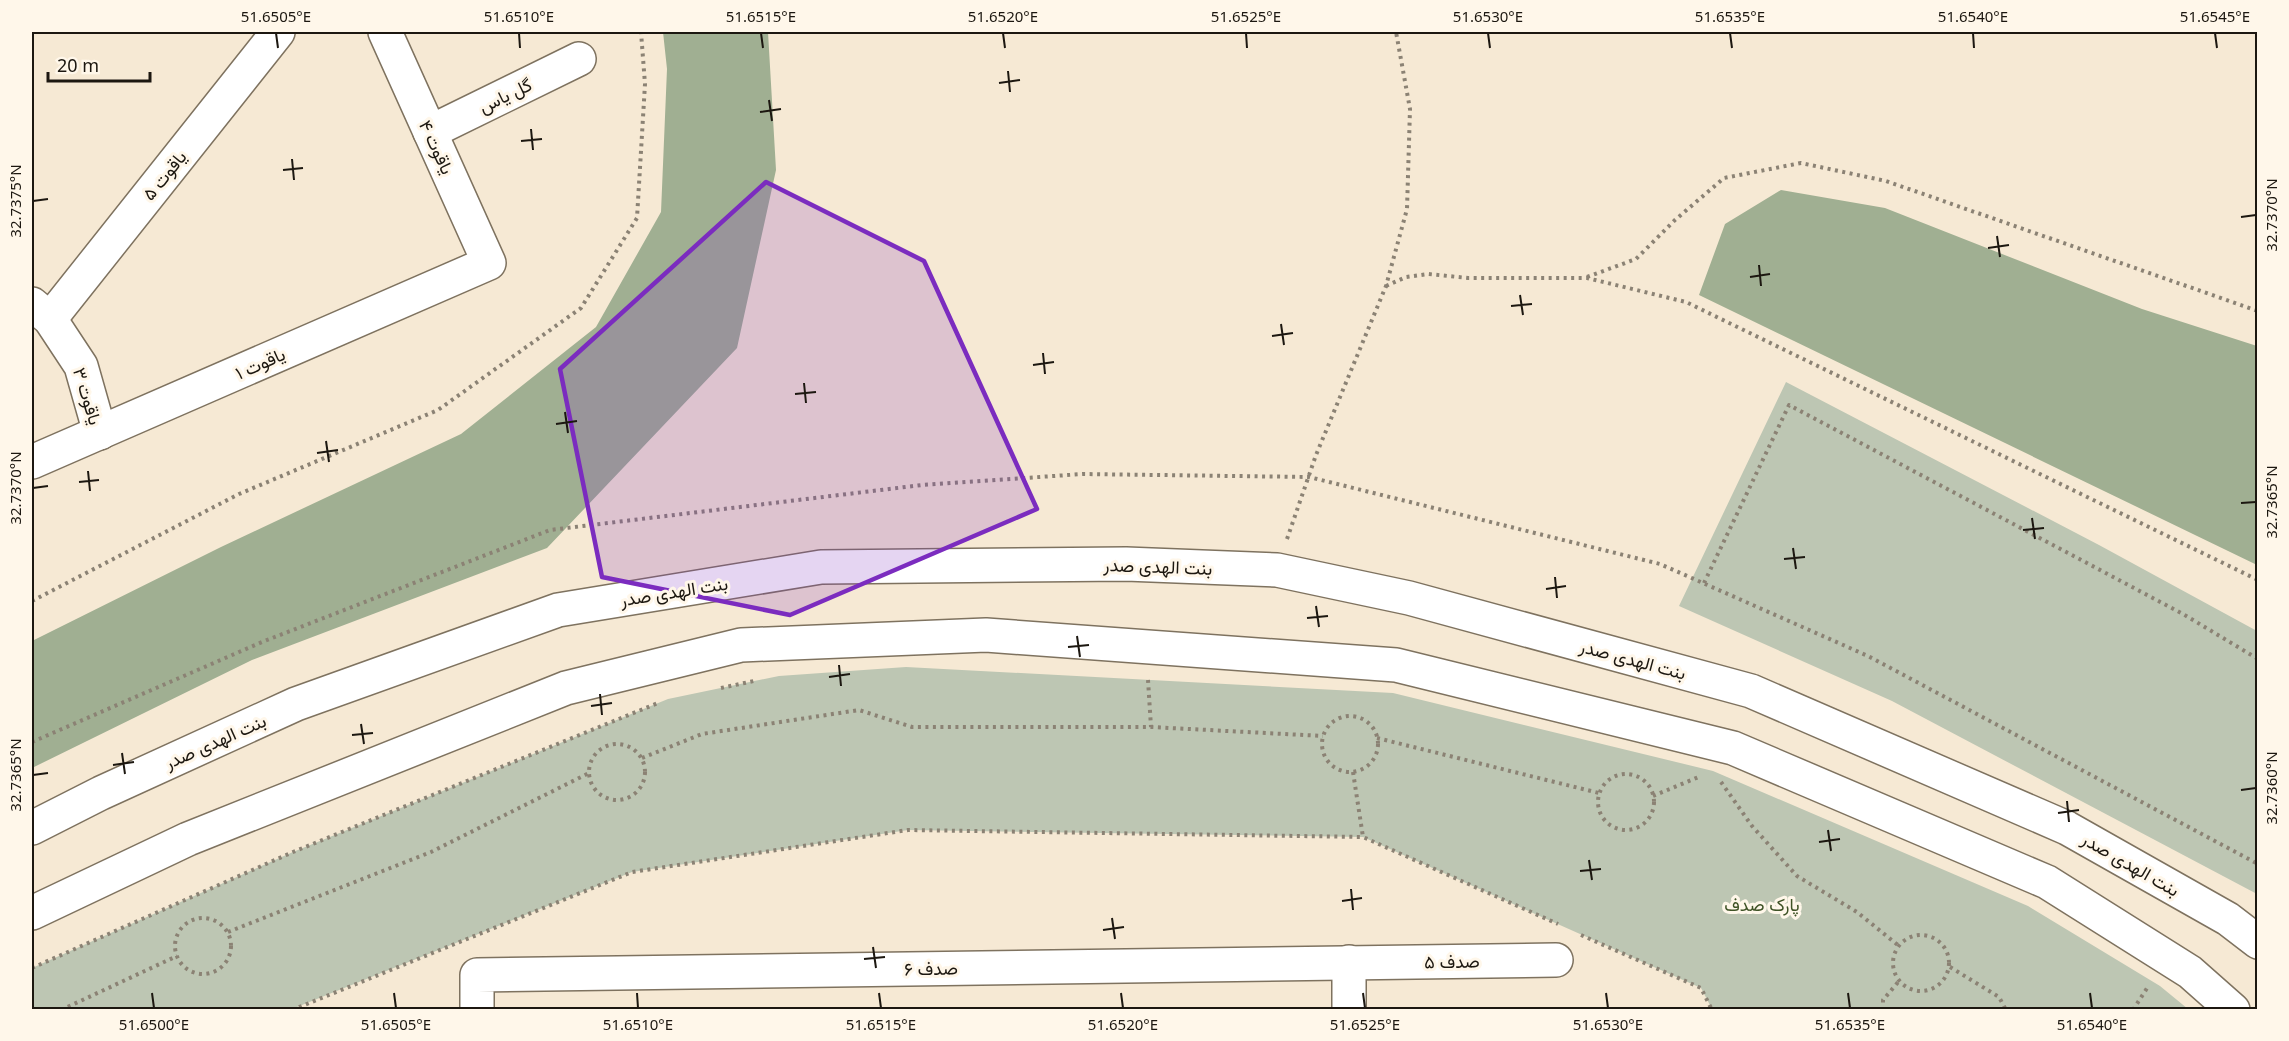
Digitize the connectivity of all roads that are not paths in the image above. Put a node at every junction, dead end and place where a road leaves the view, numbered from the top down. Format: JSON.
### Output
{"nodes":[{"id":1,"x":278,"y":32,"type":"edge"},
{"id":2,"x":386,"y":32,"type":"edge"},
{"id":3,"x":579,"y":59,"type":"dead end"},
{"id":4,"x":430,"y":132,"type":"junction"},
{"id":5,"x":489,"y":263,"type":"joint"},
{"id":6,"x":41,"y":312,"type":"edge"},
{"id":7,"x":100,"y":433,"type":"junction"},
{"id":8,"x":32,"y":462,"type":"edge"},
{"id":9,"x":32,"y":828,"type":"edge"},
{"id":10,"x":32,"y":913,"type":"edge"},
{"id":11,"x":2258,"y":942,"type":"edge"},
{"id":12,"x":1556,"y":960,"type":"dead end"},
{"id":13,"x":1349,"y":962,"type":"junction"},
{"id":14,"x":477,"y":1010,"type":"edge"},
{"id":15,"x":1349,"y":1010,"type":"edge"},
{"id":16,"x":2233,"y":1010,"type":"edge"}],
"edges":[{"from":1,"to":6,"type":"street","name":"یاقوت ۵"},
{"from":2,"to":4,"type":"street","name":"یاقوت ۴"},
{"from":3,"to":4,"type":"street","name":"گل یاس"},
{"from":4,"to":5,"type":"street","name":"یاقوت ۴"},
{"from":5,"to":7,"type":"street","name":"یاقوت ۱"},
{"from":6,"to":7,"type":"street","name":"یاقوت ۳"},
{"from":7,"to":8,"type":"street","name":"یاقوت ۱"},
{"from":9,"to":11,"type":"street","name":"بنت الهدی صدر"},
{"from":10,"to":16,"type":"street"},
{"from":12,"to":13,"type":"street","name":"صدف ۵"},
{"from":13,"to":14,"type":"street","name":"صدف ۶"},
{"from":13,"to":15,"type":"street"}]}
